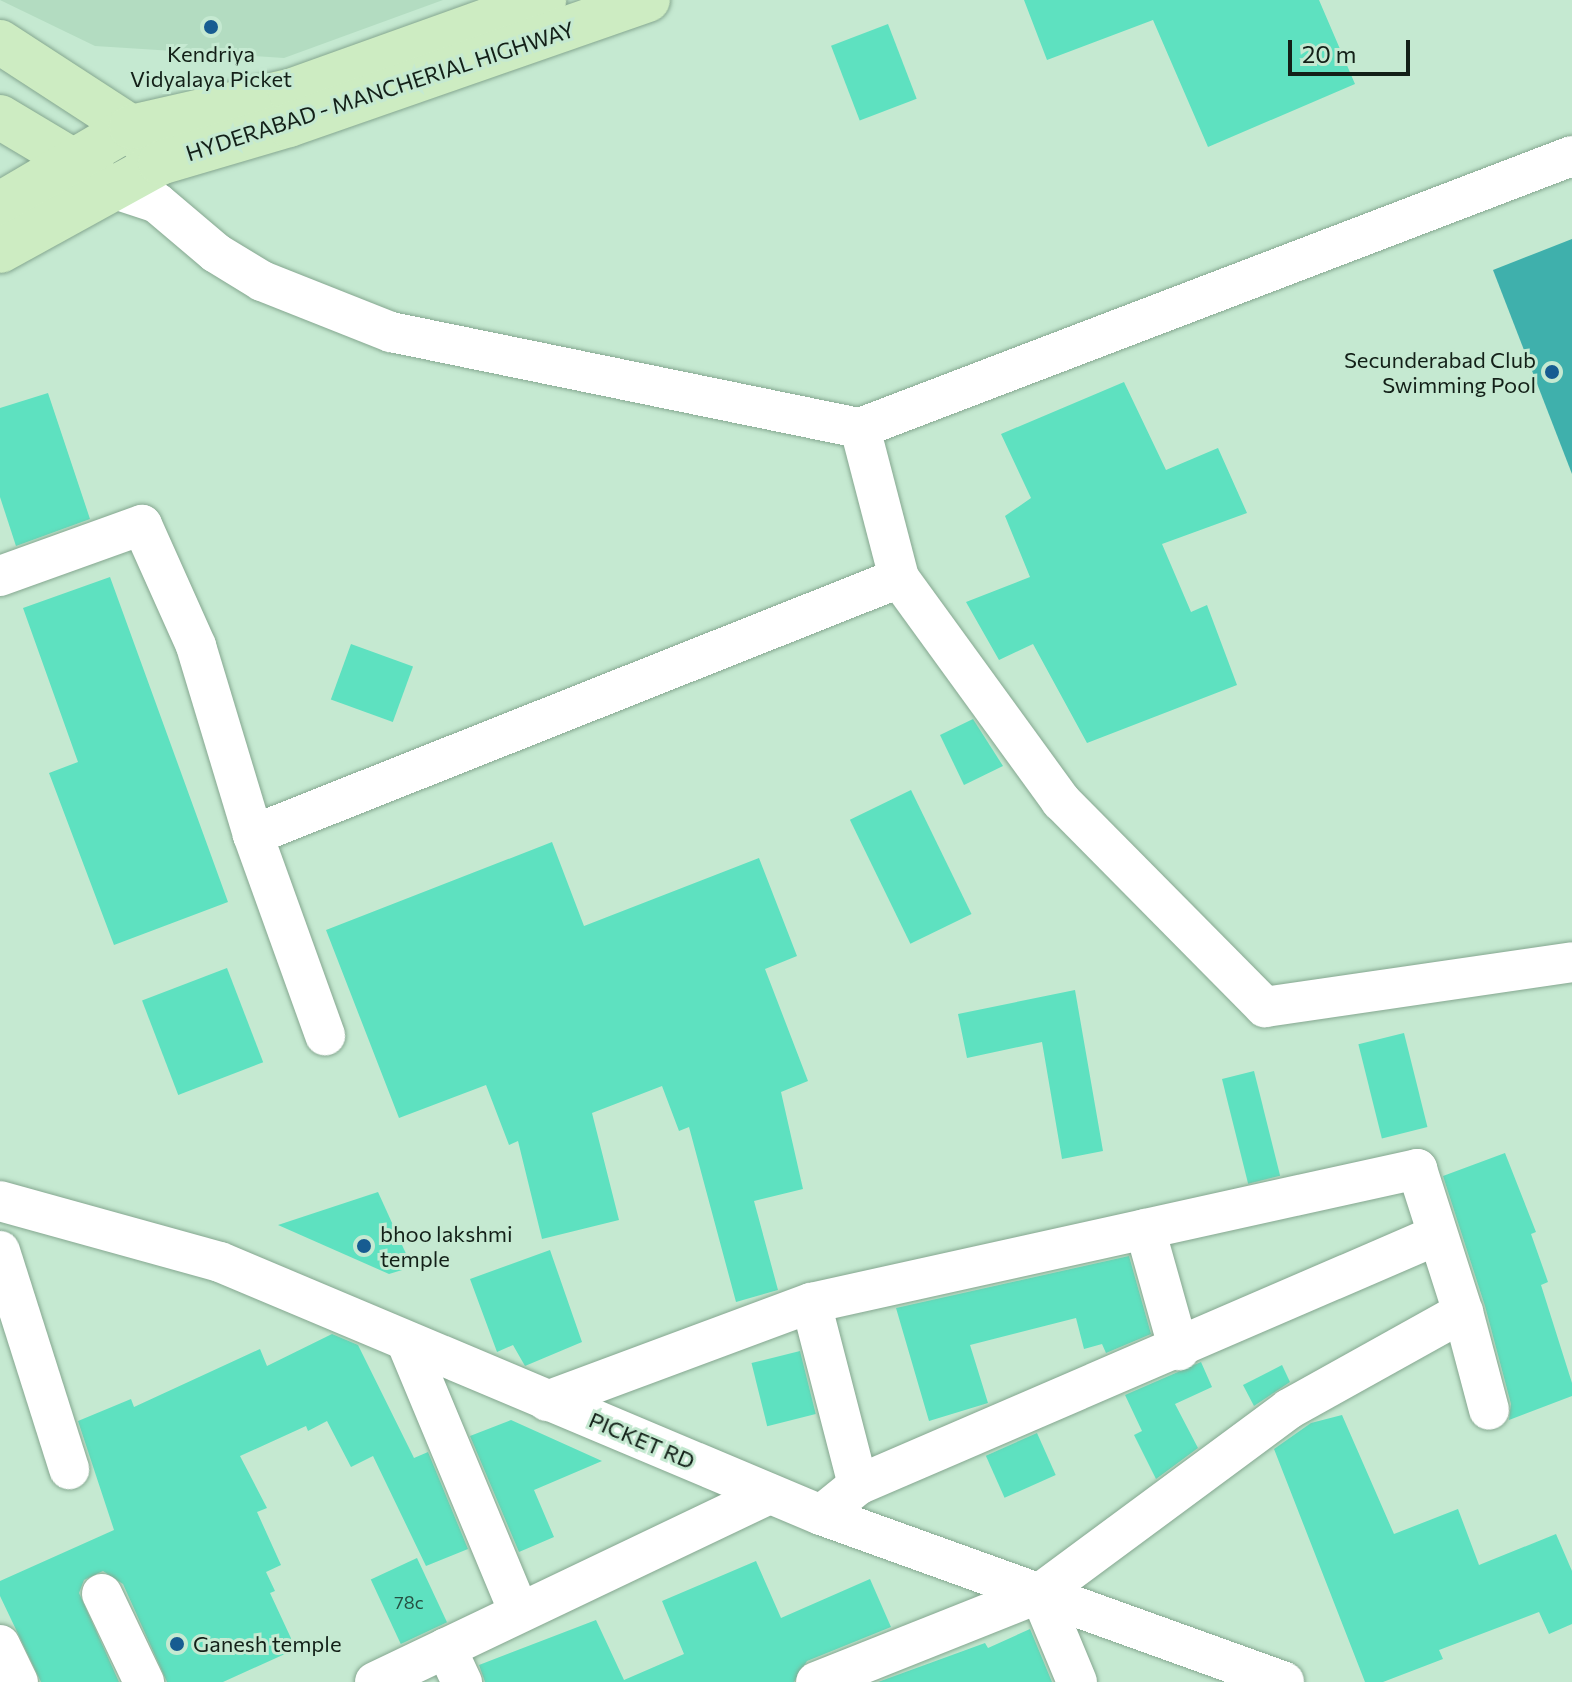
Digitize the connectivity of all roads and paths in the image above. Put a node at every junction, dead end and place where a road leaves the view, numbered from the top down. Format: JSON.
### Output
{"nodes":[{"id":1,"x":544,"y":0,"type":"edge"},
{"id":2,"x":648,"y":0,"type":"edge"},
{"id":3,"x":0,"y":42,"type":"edge"},
{"id":4,"x":0,"y":117,"type":"edge"},
{"id":5,"x":131,"y":127,"type":"junction"},
{"id":6,"x":1572,"y":156,"type":"edge"},
{"id":7,"x":75,"y":159,"type":"junction"},
{"id":8,"x":158,"y":183,"type":"junction"},
{"id":9,"x":115,"y":189,"type":"junction"},
{"id":10,"x":0,"y":204,"type":"edge"},
{"id":11,"x":0,"y":251,"type":"edge"},
{"id":12,"x":860,"y":428,"type":"junction"},
{"id":13,"x":0,"y":576,"type":"edge"},
{"id":14,"x":899,"y":578,"type":"junction"},
{"id":15,"x":253,"y":835,"type":"junction"},
{"id":16,"x":1572,"y":962,"type":"edge"},
{"id":17,"x":325,"y":1035,"type":"dead end"},
{"id":18,"x":0,"y":1201,"type":"edge"},
{"id":19,"x":54,"y":1216,"type":"junction"},
{"id":20,"x":1145,"y":1229,"type":"junction"},
{"id":21,"x":1435,"y":1236,"type":"junction"},
{"id":22,"x":0,"y":1239,"type":"edge"},
{"id":23,"x":0,"y":1251,"type":"edge"},
{"id":24,"x":811,"y":1303,"type":"junction"},
{"id":25,"x":1463,"y":1312,"type":"junction"},
{"id":26,"x":407,"y":1343,"type":"junction"},
{"id":27,"x":1179,"y":1350,"type":"junction"},
{"id":28,"x":547,"y":1401,"type":"junction"},
{"id":29,"x":1489,"y":1410,"type":"dead end"},
{"id":30,"x":69,"y":1469,"type":"dead end"},
{"id":31,"x":858,"y":1485,"type":"junction"},
{"id":32,"x":770,"y":1494,"type":"junction"},
{"id":33,"x":821,"y":1515,"type":"junction"},
{"id":34,"x":1040,"y":1593,"type":"junction"},
{"id":35,"x":102,"y":1594,"type":"dead end"},
{"id":36,"x":518,"y":1610,"type":"junction"},
{"id":37,"x":0,"y":1645,"type":"edge"},
{"id":38,"x":454,"y":1665,"type":"edge"},
{"id":39,"x":18,"y":1682,"type":"edge"},
{"id":40,"x":144,"y":1682,"type":"edge"},
{"id":41,"x":375,"y":1682,"type":"edge"},
{"id":42,"x":816,"y":1682,"type":"edge"},
{"id":43,"x":1077,"y":1682,"type":"edge"},
{"id":44,"x":1284,"y":1682,"type":"edge"}],
"edges":[{"from":1,"to":5,"type":"main road","name":"HYDERABAD - MANCHERIAL HIGHWAY"},
{"from":2,"to":8,"type":"main road","name":"HYDERABAD - MANCHERIAL HIGHWAY"},
{"from":3,"to":5,"type":"main road"},
{"from":4,"to":7,"type":"main road"},
{"from":5,"to":7,"type":"main road","name":"HYDERABAD - MANCHERIAL HIGHWAY"},
{"from":5,"to":8,"type":"main road"},
{"from":6,"to":12,"type":"street"},
{"from":7,"to":9,"type":"main road"},
{"from":7,"to":10,"type":"main road","name":"HYDERABAD - MANCHERIAL HIGHWAY"},
{"from":8,"to":9,"type":"main road","name":"HYDERABAD - MANCHERIAL HIGHWAY"},
{"from":8,"to":12,"type":"street"},
{"from":9,"to":11,"type":"main road","name":"HYDERABAD - MANCHERIAL HIGHWAY"},
{"from":12,"to":14,"type":"street"},
{"from":13,"to":15,"type":"street"},
{"from":14,"to":15,"type":"street"},
{"from":14,"to":16,"type":"street"},
{"from":15,"to":17,"type":"street"},
{"from":18,"to":19,"type":"street","name":"PICKET RD"},
{"from":19,"to":22,"type":"street"},
{"from":19,"to":26,"type":"street","name":"PICKET RD"},
{"from":20,"to":21,"type":"street"},
{"from":20,"to":24,"type":"street"},
{"from":20,"to":27,"type":"street"},
{"from":21,"to":25,"type":"street"},
{"from":21,"to":27,"type":"street"},
{"from":23,"to":30,"type":"street"},
{"from":24,"to":28,"type":"street"},
{"from":24,"to":31,"type":"street"},
{"from":25,"to":29,"type":"street"},
{"from":25,"to":34,"type":"street"},
{"from":26,"to":28,"type":"street","name":"PICKET RD"},
{"from":26,"to":36,"type":"street"},
{"from":27,"to":31,"type":"street"},
{"from":28,"to":32,"type":"street","name":"PICKET RD"},
{"from":31,"to":33,"type":"street"},
{"from":32,"to":33,"type":"street","name":"PICKET RD"},
{"from":32,"to":36,"type":"street"},
{"from":33,"to":34,"type":"street","name":"PICKET RD"},
{"from":34,"to":42,"type":"street"},
{"from":34,"to":43,"type":"street"},
{"from":34,"to":44,"type":"street","name":"PICKET RD"},
{"from":35,"to":40,"type":"street"},
{"from":36,"to":38,"type":"street"},
{"from":37,"to":39,"type":"street"},
{"from":38,"to":41,"type":"street"}]}
